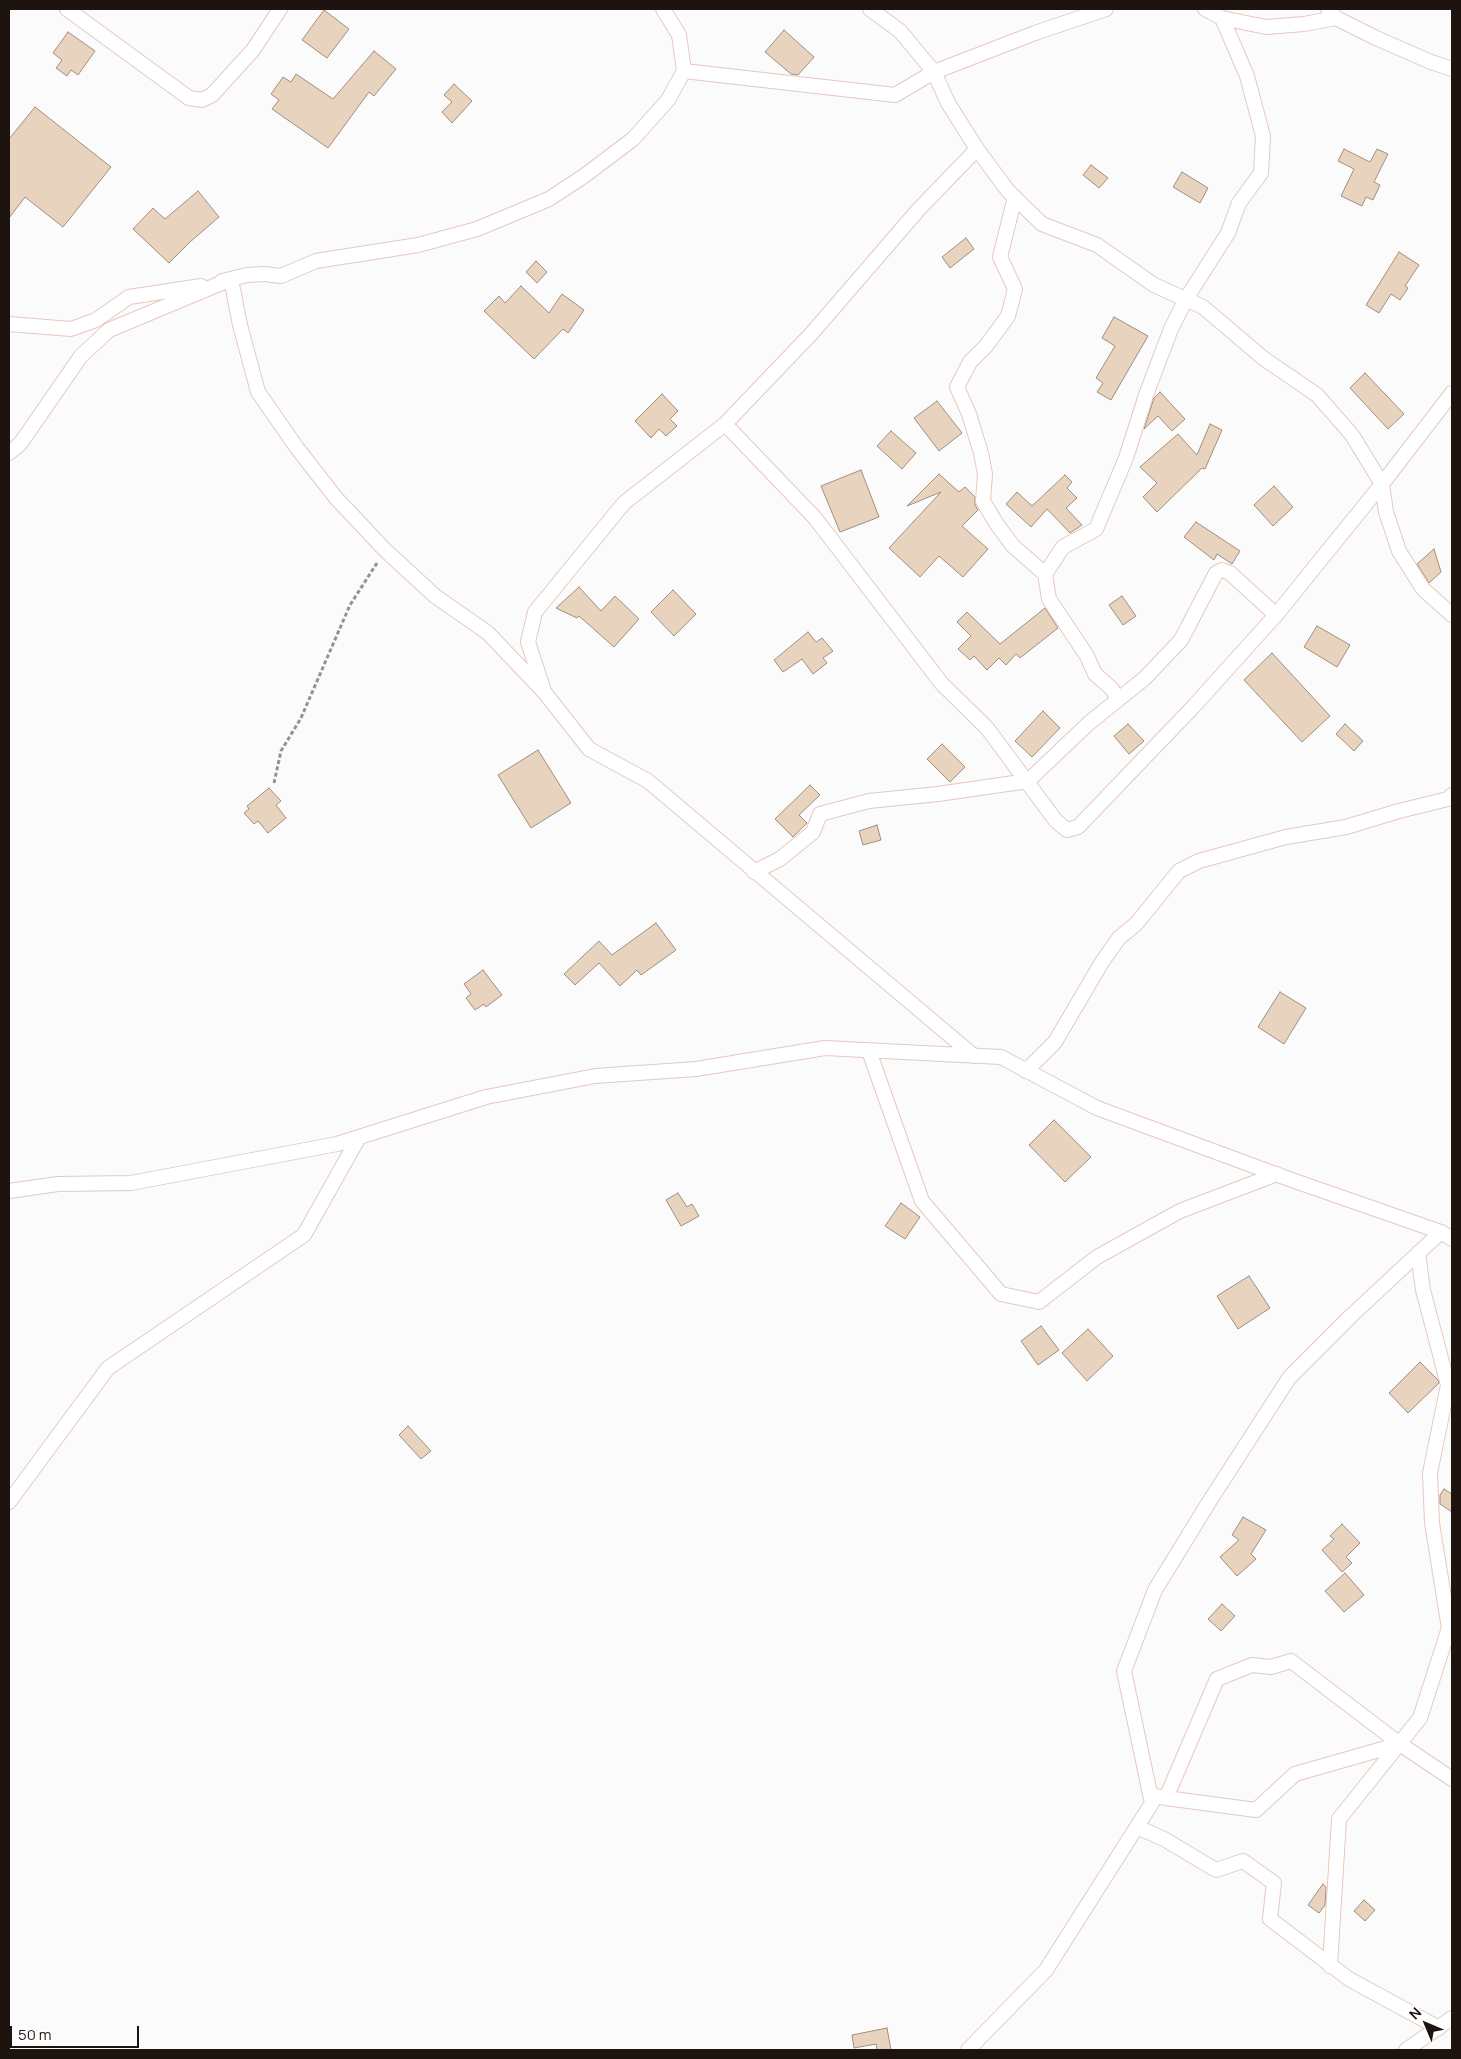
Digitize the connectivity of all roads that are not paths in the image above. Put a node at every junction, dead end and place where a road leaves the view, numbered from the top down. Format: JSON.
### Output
{"nodes":[{"id":1,"x":67,"y":9,"type":"edge"},
{"id":2,"x":280,"y":9,"type":"edge"},
{"id":3,"x":663,"y":9,"type":"edge"},
{"id":4,"x":870,"y":9,"type":"edge"},
{"id":5,"x":1106,"y":9,"type":"edge"},
{"id":6,"x":1205,"y":9,"type":"edge"},
{"id":7,"x":1332,"y":13,"type":"edge"},
{"id":8,"x":1222,"y":18,"type":"junction"},
{"id":9,"x":1452,"y":69,"type":"edge"},
{"id":10,"x":684,"y":71,"type":"junction"},
{"id":11,"x":934,"y":72,"type":"junction"},
{"id":12,"x":977,"y":148,"type":"junction"},
{"id":13,"x":1015,"y":197,"type":"junction"},
{"id":14,"x":231,"y":279,"type":"junction"},
{"id":15,"x":1186,"y":299,"type":"junction"},
{"id":16,"x":9,"y":324,"type":"edge"},
{"id":17,"x":1452,"y":393,"type":"edge"},
{"id":18,"x":725,"y":424,"type":"junction"},
{"id":19,"x":9,"y":453,"type":"edge"},
{"id":20,"x":1382,"y":484,"type":"junction"},
{"id":21,"x":1045,"y":574,"type":"junction"},
{"id":22,"x":1276,"y":614,"type":"junction"},
{"id":23,"x":1452,"y":615,"type":"edge"},
{"id":24,"x":545,"y":693,"type":"junction"},
{"id":25,"x":1118,"y":700,"type":"junction"},
{"id":26,"x":1028,"y":781,"type":"junction"},
{"id":27,"x":1452,"y":795,"type":"edge"},
{"id":28,"x":754,"y":872,"type":"junction"},
{"id":29,"x":868,"y":1051,"type":"junction"},
{"id":30,"x":974,"y":1056,"type":"junction"},
{"id":31,"x":1026,"y":1071,"type":"junction"},
{"id":32,"x":359,"y":1137,"type":"junction"},
{"id":33,"x":1277,"y":1174,"type":"junction"},
{"id":34,"x":9,"y":1191,"type":"edge"},
{"id":35,"x":1446,"y":1235,"type":"edge"},
{"id":36,"x":1418,"y":1253,"type":"junction"},
{"id":37,"x":9,"y":1502,"type":"edge"},
{"id":38,"x":1451,"y":1629,"type":"edge"},
{"id":39,"x":1400,"y":1744,"type":"junction"},
{"id":40,"x":1452,"y":1779,"type":"edge"},
{"id":41,"x":1150,"y":1795,"type":"junction"},
{"id":42,"x":1166,"y":1798,"type":"junction"},
{"id":43,"x":1137,"y":1826,"type":"junction"},
{"id":44,"x":1330,"y":1966,"type":"junction"},
{"id":45,"x":1452,"y":2018,"type":"edge"},
{"id":46,"x":1440,"y":2028,"type":"junction"},
{"id":47,"x":968,"y":2050,"type":"edge"},
{"id":48,"x":1406,"y":2050,"type":"edge"}],
"edges":[{"from":1,"to":2,"type":"street"},
{"from":3,"to":10,"type":"street"},
{"from":4,"to":11,"type":"street"},
{"from":5,"to":11,"type":"street"},
{"from":6,"to":8,"type":"street"},
{"from":7,"to":8,"type":"street"},
{"from":7,"to":9,"type":"street"},
{"from":8,"to":15,"type":"street"},
{"from":10,"to":11,"type":"street"},
{"from":10,"to":14,"type":"street"},
{"from":11,"to":12,"type":"street"},
{"from":12,"to":13,"type":"street"},
{"from":12,"to":18,"type":"street"},
{"from":13,"to":15,"type":"street"},
{"from":13,"to":21,"type":"street"},
{"from":14,"to":16,"type":"street"},
{"from":14,"to":19,"type":"street"},
{"from":14,"to":24,"type":"street"},
{"from":15,"to":20,"type":"street"},
{"from":15,"to":21,"type":"street"},
{"from":17,"to":20,"type":"street"},
{"from":18,"to":24,"type":"street"},
{"from":18,"to":26,"type":"street"},
{"from":20,"to":22,"type":"street"},
{"from":20,"to":23,"type":"street"},
{"from":21,"to":25,"type":"street"},
{"from":22,"to":25,"type":"street"},
{"from":22,"to":26,"type":"street"},
{"from":24,"to":28,"type":"street"},
{"from":25,"to":26,"type":"street"},
{"from":26,"to":28,"type":"street"},
{"from":27,"to":31,"type":"street"},
{"from":28,"to":30,"type":"street"},
{"from":29,"to":30,"type":"street"},
{"from":29,"to":32,"type":"street"},
{"from":29,"to":33,"type":"street"},
{"from":30,"to":31,"type":"street"},
{"from":31,"to":33,"type":"street"},
{"from":32,"to":34,"type":"street"},
{"from":32,"to":37,"type":"street"},
{"from":33,"to":35,"type":"street"},
{"from":35,"to":36,"type":"street"},
{"from":36,"to":38,"type":"street"},
{"from":36,"to":41,"type":"street"},
{"from":38,"to":39,"type":"street"},
{"from":39,"to":40,"type":"street"},
{"from":39,"to":42,"type":"street"},
{"from":39,"to":42,"type":"street"},
{"from":39,"to":44,"type":"street"},
{"from":41,"to":42,"type":"street"},
{"from":41,"to":43,"type":"street"},
{"from":43,"to":44,"type":"street"},
{"from":43,"to":47,"type":"street"},
{"from":44,"to":46,"type":"street"},
{"from":45,"to":46,"type":"street"},
{"from":46,"to":48,"type":"street"}]}
